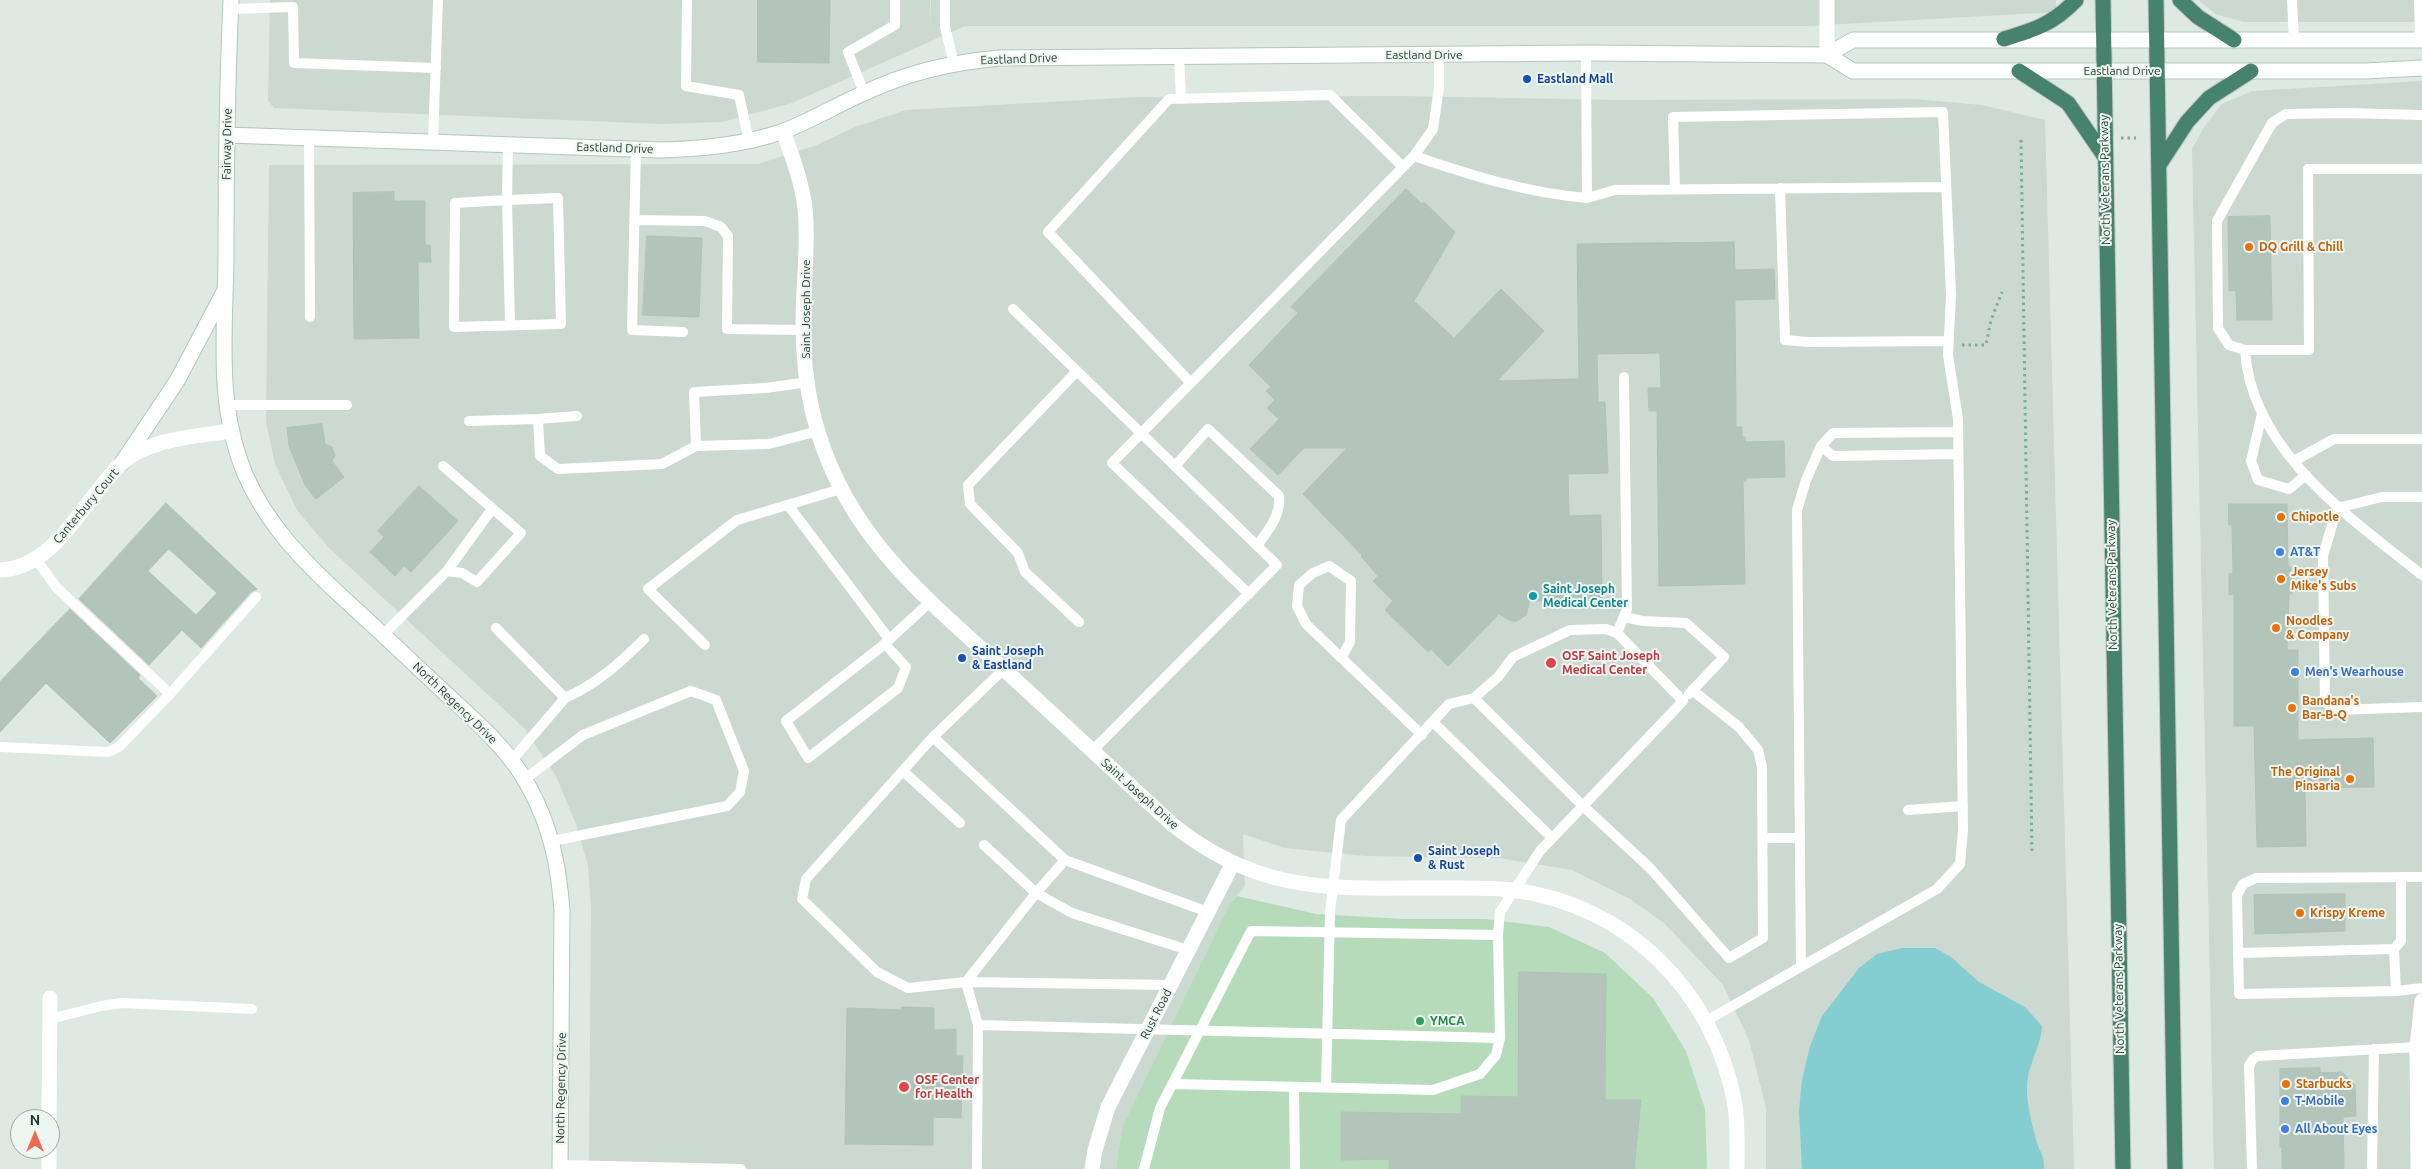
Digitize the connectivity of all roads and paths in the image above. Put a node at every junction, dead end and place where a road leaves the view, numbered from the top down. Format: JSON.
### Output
{"nodes":[{"id":1,"x":438,"y":0,"type":"edge"},
{"id":2,"x":687,"y":0,"type":"edge"},
{"id":3,"x":895,"y":0,"type":"edge"},
{"id":4,"x":945,"y":0,"type":"edge"},
{"id":5,"x":1827,"y":0,"type":"edge"},
{"id":6,"x":2076,"y":0,"type":"edge"},
{"id":7,"x":2103,"y":0,"type":"edge"},
{"id":8,"x":2156,"y":0,"type":"edge"},
{"id":9,"x":2180,"y":0,"type":"edge"},
{"id":10,"x":2292,"y":0,"type":"edge"},
{"id":11,"x":2418,"y":0,"type":"edge"},
{"id":12,"x":231,"y":4,"type":"edge"},
{"id":13,"x":2004,"y":39,"type":"junction"},
{"id":14,"x":2103,"y":40,"type":"junction"},
{"id":15,"x":2156,"y":40,"type":"junction"},
{"id":16,"x":2234,"y":40,"type":"junction"},
{"id":17,"x":2294,"y":40,"type":"junction"},
{"id":18,"x":2421,"y":40,"type":"edge"},
{"id":19,"x":1586,"y":53,"type":"junction"},
{"id":20,"x":1439,"y":55,"type":"junction"},
{"id":21,"x":1827,"y":55,"type":"junction"},
{"id":22,"x":1179,"y":56,"type":"junction"},
{"id":23,"x":954,"y":64,"type":"junction"},
{"id":24,"x":436,"y":68,"type":"junction"},
{"id":25,"x":2422,"y":68,"type":"edge"},
{"id":26,"x":2019,"y":71,"type":"junction"},
{"id":27,"x":2251,"y":71,"type":"junction"},
{"id":28,"x":2104,"y":72,"type":"junction"},
{"id":29,"x":2157,"y":72,"type":"junction"},
{"id":30,"x":864,"y":93,"type":"junction"},
{"id":31,"x":1181,"y":98,"type":"junction"},
{"id":32,"x":2422,"y":115,"type":"edge"},
{"id":33,"x":783,"y":131,"type":"junction"},
{"id":34,"x":227,"y":135,"type":"junction"},
{"id":35,"x":309,"y":137,"type":"junction"},
{"id":36,"x":2120,"y":138,"type":"dead end"},
{"id":37,"x":2136,"y":138,"type":"dead end"},
{"id":38,"x":2021,"y":140,"type":"dead end"},
{"id":39,"x":749,"y":141,"type":"junction"},
{"id":40,"x":434,"y":142,"type":"junction"},
{"id":41,"x":508,"y":144,"type":"junction"},
{"id":42,"x":636,"y":149,"type":"junction"},
{"id":43,"x":1414,"y":156,"type":"junction"},
{"id":44,"x":2105,"y":157,"type":"junction"},
{"id":45,"x":2159,"y":165,"type":"junction"},
{"id":46,"x":1403,"y":167,"type":"junction"},
{"id":47,"x":2422,"y":169,"type":"edge"},
{"id":48,"x":1946,"y":187,"type":"junction"},
{"id":49,"x":1675,"y":188,"type":"junction"},
{"id":50,"x":1780,"y":188,"type":"junction"},
{"id":51,"x":1587,"y":198,"type":"junction"},
{"id":52,"x":507,"y":200,"type":"junction"},
{"id":53,"x":634,"y":220,"type":"junction"},
{"id":54,"x":226,"y":289,"type":"junction"},
{"id":55,"x":2002,"y":292,"type":"dead end"},
{"id":56,"x":1013,"y":309,"type":"dead end"},
{"id":57,"x":310,"y":317,"type":"dead end"},
{"id":58,"x":510,"y":325,"type":"junction"},
{"id":59,"x":803,"y":330,"type":"junction"},
{"id":60,"x":683,"y":332,"type":"dead end"},
{"id":61,"x":1948,"y":341,"type":"junction"},
{"id":62,"x":2245,"y":350,"type":"junction"},
{"id":63,"x":1077,"y":371,"type":"junction"},
{"id":64,"x":1624,"y":377,"type":"dead end"},
{"id":65,"x":808,"y":382,"type":"junction"},
{"id":66,"x":1190,"y":382,"type":"junction"},
{"id":67,"x":226,"y":405,"type":"junction"},
{"id":68,"x":348,"y":405,"type":"dead end"},
{"id":69,"x":2262,"y":414,"type":"junction"},
{"id":70,"x":577,"y":416,"type":"dead end"},
{"id":71,"x":538,"y":418,"type":"junction"},
{"id":72,"x":468,"y":421,"type":"dead end"},
{"id":73,"x":230,"y":431,"type":"junction"},
{"id":74,"x":818,"y":431,"type":"junction"},
{"id":75,"x":1140,"y":432,"type":"junction"},
{"id":76,"x":1958,"y":432,"type":"junction"},
{"id":77,"x":2422,"y":439,"type":"edge"},
{"id":78,"x":696,"y":446,"type":"junction"},
{"id":79,"x":1822,"y":446,"type":"junction"},
{"id":80,"x":1958,"y":454,"type":"junction"},
{"id":81,"x":2294,"y":461,"type":"junction"},
{"id":82,"x":122,"y":462,"type":"junction"},
{"id":83,"x":443,"y":466,"type":"dead end"},
{"id":84,"x":1175,"y":466,"type":"junction"},
{"id":85,"x":2306,"y":475,"type":"junction"},
{"id":86,"x":841,"y":489,"type":"junction"},
{"id":87,"x":2422,"y":497,"type":"edge"},
{"id":88,"x":788,"y":505,"type":"junction"},
{"id":89,"x":2337,"y":508,"type":"junction"},
{"id":90,"x":492,"y":509,"type":"junction"},
{"id":91,"x":1257,"y":546,"type":"junction"},
{"id":92,"x":36,"y":559,"type":"junction"},
{"id":93,"x":0,"y":570,"type":"edge"},
{"id":94,"x":447,"y":570,"type":"junction"},
{"id":95,"x":2422,"y":575,"type":"edge"},
{"id":96,"x":1249,"y":594,"type":"junction"},
{"id":97,"x":256,"y":597,"type":"dead end"},
{"id":98,"x":930,"y":602,"type":"junction"},
{"id":99,"x":1624,"y":617,"type":"junction"},
{"id":100,"x":1079,"y":622,"type":"dead end"},
{"id":101,"x":496,"y":628,"type":"dead end"},
{"id":102,"x":1618,"y":633,"type":"junction"},
{"id":103,"x":383,"y":635,"type":"junction"},
{"id":104,"x":644,"y":639,"type":"dead end"},
{"id":105,"x":887,"y":642,"type":"junction"},
{"id":106,"x":705,"y":645,"type":"dead end"},
{"id":107,"x":1341,"y":658,"type":"junction"},
{"id":108,"x":1004,"y":670,"type":"junction"},
{"id":109,"x":1692,"y":690,"type":"junction"},
{"id":110,"x":170,"y":694,"type":"junction"},
{"id":111,"x":565,"y":698,"type":"junction"},
{"id":112,"x":1474,"y":698,"type":"junction"},
{"id":113,"x":1683,"y":701,"type":"junction"},
{"id":114,"x":2422,"y":707,"type":"edge"},
{"id":115,"x":1434,"y":722,"type":"junction"},
{"id":116,"x":1422,"y":735,"type":"junction"},
{"id":117,"x":934,"y":738,"type":"junction"},
{"id":118,"x":0,"y":747,"type":"edge"},
{"id":119,"x":1092,"y":751,"type":"junction"},
{"id":120,"x":512,"y":760,"type":"junction"},
{"id":121,"x":904,"y":771,"type":"junction"},
{"id":122,"x":524,"y":779,"type":"junction"},
{"id":123,"x":1583,"y":806,"type":"junction"},
{"id":124,"x":1962,"y":806,"type":"junction"},
{"id":125,"x":1908,"y":810,"type":"dead end"},
{"id":126,"x":960,"y":823,"type":"dead end"},
{"id":127,"x":1552,"y":838,"type":"junction"},
{"id":128,"x":1763,"y":838,"type":"junction"},
{"id":129,"x":1800,"y":838,"type":"junction"},
{"id":130,"x":552,"y":841,"type":"junction"},
{"id":131,"x":984,"y":845,"type":"dead end"},
{"id":132,"x":2032,"y":853,"type":"dead end"},
{"id":133,"x":1065,"y":860,"type":"junction"},
{"id":134,"x":1233,"y":863,"type":"junction"},
{"id":135,"x":2401,"y":877,"type":"junction"},
{"id":136,"x":2422,"y":877,"type":"edge"},
{"id":137,"x":1335,"y":887,"type":"junction"},
{"id":138,"x":1513,"y":890,"type":"junction"},
{"id":139,"x":1036,"y":893,"type":"junction"},
{"id":140,"x":1208,"y":912,"type":"junction"},
{"id":141,"x":1329,"y":932,"type":"junction"},
{"id":142,"x":1498,"y":935,"type":"junction"},
{"id":143,"x":2394,"y":949,"type":"junction"},
{"id":144,"x":1188,"y":950,"type":"junction"},
{"id":145,"x":2238,"y":953,"type":"junction"},
{"id":146,"x":1801,"y":967,"type":"junction"},
{"id":147,"x":966,"y":982,"type":"junction"},
{"id":148,"x":1170,"y":985,"type":"junction"},
{"id":149,"x":2422,"y":988,"type":"edge"},
{"id":150,"x":2396,"y":991,"type":"junction"},
{"id":151,"x":50,"y":998,"type":"dead end"},
{"id":152,"x":2422,"y":1001,"type":"edge"},
{"id":153,"x":252,"y":1009,"type":"dead end"},
{"id":154,"x":50,"y":1019,"type":"junction"},
{"id":155,"x":1706,"y":1021,"type":"junction"},
{"id":156,"x":978,"y":1025,"type":"junction"},
{"id":157,"x":1148,"y":1030,"type":"junction"},
{"id":158,"x":1199,"y":1030,"type":"junction"},
{"id":159,"x":1327,"y":1034,"type":"junction"},
{"id":160,"x":1500,"y":1038,"type":"junction"},
{"id":161,"x":2418,"y":1047,"type":"junction"},
{"id":162,"x":2374,"y":1049,"type":"junction"},
{"id":163,"x":1172,"y":1084,"type":"junction"},
{"id":164,"x":1294,"y":1087,"type":"junction"},
{"id":165,"x":1326,"y":1087,"type":"junction"},
{"id":166,"x":50,"y":1109,"type":"edge"},
{"id":167,"x":560,"y":1167,"type":"edge"},
{"id":168,"x":741,"y":1169,"type":"edge"},
{"id":169,"x":977,"y":1169,"type":"edge"},
{"id":170,"x":1092,"y":1169,"type":"edge"},
{"id":171,"x":1144,"y":1169,"type":"edge"},
{"id":172,"x":1295,"y":1169,"type":"edge"},
{"id":173,"x":1737,"y":1169,"type":"edge"},
{"id":174,"x":2122,"y":1169,"type":"edge"},
{"id":175,"x":2175,"y":1169,"type":"edge"},
{"id":176,"x":2252,"y":1169,"type":"edge"},
{"id":177,"x":2372,"y":1169,"type":"edge"},
{"id":178,"x":2418,"y":1169,"type":"edge"}],
"edges":[{"from":1,"to":24,"type":"lane"},
{"from":2,"to":39,"type":"lane"},
{"from":3,"to":30,"type":"lane"},
{"from":4,"to":23,"type":"lane"},
{"from":5,"to":21,"type":"main road"},
{"from":6,"to":13,"type":"highway"},
{"from":7,"to":14,"type":"highway","name":"North Veterans Parkway"},
{"from":8,"to":15,"type":"highway"},
{"from":9,"to":16,"type":"highway"},
{"from":10,"to":17,"type":"lane"},
{"from":11,"to":18,"type":"lane"},
{"from":12,"to":24,"type":"lane"},
{"from":12,"to":34,"type":"main road","name":"Fairway Drive"},
{"from":13,"to":14,"type":"main road"},
{"from":13,"to":21,"type":"main road"},
{"from":14,"to":15,"type":"main road"},
{"from":14,"to":28,"type":"highway","name":"North Veterans Parkway"},
{"from":15,"to":16,"type":"main road"},
{"from":15,"to":29,"type":"highway"},
{"from":16,"to":17,"type":"main road"},
{"from":17,"to":18,"type":"main road"},
{"from":19,"to":20,"type":"main road","name":"Eastland Drive"},
{"from":19,"to":21,"type":"main road","name":"Eastland Drive"},
{"from":19,"to":51,"type":"lane"},
{"from":20,"to":22,"type":"main road","name":"Eastland Drive"},
{"from":20,"to":43,"type":"lane"},
{"from":21,"to":26,"type":"main road","name":"Eastland Drive"},
{"from":22,"to":23,"type":"main road","name":"Eastland Drive"},
{"from":22,"to":31,"type":"lane"},
{"from":23,"to":30,"type":"main road","name":"Eastland Drive"},
{"from":24,"to":40,"type":"lane"},
{"from":25,"to":27,"type":"main road","name":"Eastland Drive"},
{"from":26,"to":28,"type":"main road","name":"Eastland Drive"},
{"from":26,"to":44,"type":"highway"},
{"from":27,"to":29,"type":"main road","name":"Eastland Drive"},
{"from":27,"to":45,"type":"highway"},
{"from":28,"to":29,"type":"main road","name":"Eastland Drive"},
{"from":28,"to":44,"type":"highway","name":"North Veterans Parkway"},
{"from":29,"to":45,"type":"highway"},
{"from":30,"to":33,"type":"main road","name":"Eastland Drive"},
{"from":31,"to":46,"type":"lane"},
{"from":31,"to":66,"type":"lane"},
{"from":32,"to":62,"type":"lane"},
{"from":33,"to":39,"type":"main road","name":"Eastland Drive"},
{"from":33,"to":59,"type":"main road","name":"Saint Joseph Drive"},
{"from":34,"to":35,"type":"main road","name":"Eastland Drive"},
{"from":34,"to":54,"type":"main road","name":"Fairway Drive"},
{"from":35,"to":40,"type":"main road","name":"Eastland Drive"},
{"from":35,"to":57,"type":"lane"},
{"from":36,"to":37,"type":"path"},
{"from":38,"to":132,"type":"path"},
{"from":39,"to":42,"type":"main road","name":"Eastland Drive"},
{"from":40,"to":41,"type":"main road","name":"Eastland Drive"},
{"from":41,"to":42,"type":"main road","name":"Eastland Drive"},
{"from":41,"to":52,"type":"lane"},
{"from":42,"to":53,"type":"lane"},
{"from":43,"to":46,"type":"lane"},
{"from":43,"to":51,"type":"lane"},
{"from":44,"to":174,"type":"highway","name":"North Veterans Parkway"},
{"from":45,"to":175,"type":"highway"},
{"from":46,"to":66,"type":"lane"},
{"from":47,"to":62,"type":"lane"},
{"from":48,"to":49,"type":"lane"},
{"from":48,"to":50,"type":"lane"},
{"from":48,"to":61,"type":"lane"},
{"from":49,"to":50,"type":"lane"},
{"from":49,"to":51,"type":"lane"},
{"from":50,"to":61,"type":"lane"},
{"from":52,"to":58,"type":"lane"},
{"from":52,"to":58,"type":"lane"},
{"from":52,"to":58,"type":"lane"},
{"from":53,"to":59,"type":"lane"},
{"from":53,"to":60,"type":"lane"},
{"from":54,"to":67,"type":"main road","name":"North Regency Drive"},
{"from":54,"to":82,"type":"main road"},
{"from":55,"to":61,"type":"path"},
{"from":56,"to":63,"type":"lane"},
{"from":59,"to":65,"type":"main road","name":"Saint Joseph Drive"},
{"from":61,"to":76,"type":"lane"},
{"from":62,"to":69,"type":"lane"},
{"from":63,"to":75,"type":"lane"},
{"from":63,"to":100,"type":"lane"},
{"from":64,"to":99,"type":"lane"},
{"from":65,"to":74,"type":"main road","name":"Saint Joseph Drive"},
{"from":65,"to":78,"type":"lane"},
{"from":66,"to":75,"type":"lane"},
{"from":67,"to":68,"type":"lane"},
{"from":67,"to":73,"type":"main road","name":"North Regency Drive"},
{"from":69,"to":81,"type":"lane"},
{"from":69,"to":85,"type":"lane"},
{"from":70,"to":71,"type":"lane"},
{"from":71,"to":72,"type":"lane"},
{"from":71,"to":78,"type":"lane"},
{"from":73,"to":82,"type":"main road","name":"Canterbury Court"},
{"from":73,"to":103,"type":"main road","name":"North Regency Drive"},
{"from":74,"to":78,"type":"lane"},
{"from":74,"to":86,"type":"main road","name":"Saint Joseph Drive"},
{"from":75,"to":84,"type":"lane"},
{"from":75,"to":96,"type":"lane"},
{"from":76,"to":79,"type":"lane"},
{"from":76,"to":80,"type":"lane"},
{"from":77,"to":81,"type":"lane"},
{"from":79,"to":80,"type":"lane"},
{"from":79,"to":129,"type":"lane"},
{"from":80,"to":124,"type":"lane"},
{"from":81,"to":85,"type":"lane"},
{"from":82,"to":92,"type":"main road","name":"Canterbury Court"},
{"from":83,"to":90,"type":"lane"},
{"from":84,"to":91,"type":"lane"},
{"from":84,"to":91,"type":"lane"},
{"from":85,"to":89,"type":"lane"},
{"from":86,"to":88,"type":"lane"},
{"from":86,"to":98,"type":"main road","name":"Saint Joseph Drive"},
{"from":87,"to":89,"type":"lane"},
{"from":88,"to":105,"type":"lane"},
{"from":88,"to":106,"type":"lane"},
{"from":89,"to":95,"type":"lane"},
{"from":89,"to":114,"type":"lane"},
{"from":90,"to":94,"type":"lane"},
{"from":90,"to":94,"type":"lane"},
{"from":91,"to":96,"type":"lane"},
{"from":92,"to":93,"type":"main road","name":"Canterbury Court"},
{"from":92,"to":110,"type":"lane"},
{"from":94,"to":103,"type":"lane"},
{"from":96,"to":119,"type":"lane"},
{"from":97,"to":110,"type":"lane"},
{"from":98,"to":105,"type":"lane"},
{"from":98,"to":108,"type":"main road","name":"Saint Joseph Drive"},
{"from":99,"to":102,"type":"lane"},
{"from":99,"to":109,"type":"lane"},
{"from":101,"to":111,"type":"lane"},
{"from":102,"to":112,"type":"lane"},
{"from":102,"to":113,"type":"lane"},
{"from":103,"to":120,"type":"main road","name":"North Regency Drive"},
{"from":104,"to":111,"type":"lane"},
{"from":105,"to":105,"type":"lane"},
{"from":107,"to":107,"type":"lane"},
{"from":107,"to":116,"type":"lane"},
{"from":108,"to":117,"type":"lane"},
{"from":108,"to":119,"type":"main road","name":"Saint Joseph Drive"},
{"from":109,"to":113,"type":"lane"},
{"from":109,"to":128,"type":"lane"},
{"from":110,"to":118,"type":"lane"},
{"from":111,"to":120,"type":"lane"},
{"from":112,"to":115,"type":"lane"},
{"from":112,"to":123,"type":"lane"},
{"from":113,"to":123,"type":"lane"},
{"from":115,"to":116,"type":"lane"},
{"from":115,"to":127,"type":"lane"},
{"from":116,"to":137,"type":"lane"},
{"from":117,"to":121,"type":"lane"},
{"from":117,"to":133,"type":"lane"},
{"from":119,"to":134,"type":"main road","name":"Saint Joseph Drive"},
{"from":120,"to":122,"type":"main road","name":"North Regency Drive"},
{"from":121,"to":126,"type":"lane"},
{"from":121,"to":147,"type":"lane"},
{"from":122,"to":130,"type":"main road","name":"North Regency Drive"},
{"from":122,"to":130,"type":"lane"},
{"from":123,"to":127,"type":"lane"},
{"from":123,"to":128,"type":"lane"},
{"from":124,"to":125,"type":"lane"},
{"from":124,"to":146,"type":"lane"},
{"from":127,"to":138,"type":"lane"},
{"from":128,"to":129,"type":"lane"},
{"from":129,"to":146,"type":"lane"},
{"from":130,"to":167,"type":"main road","name":"North Regency Drive"},
{"from":131,"to":139,"type":"lane"},
{"from":133,"to":139,"type":"lane"},
{"from":133,"to":140,"type":"lane"},
{"from":134,"to":137,"type":"main road","name":"Saint Joseph Drive"},
{"from":134,"to":140,"type":"main road","name":"Rust Road"},
{"from":135,"to":136,"type":"lane"},
{"from":135,"to":143,"type":"lane"},
{"from":135,"to":145,"type":"lane"},
{"from":137,"to":138,"type":"main road","name":"Saint Joseph Drive"},
{"from":137,"to":141,"type":"lane"},
{"from":138,"to":142,"type":"lane"},
{"from":138,"to":155,"type":"main road","name":"Saint Joseph Drive"},
{"from":139,"to":144,"type":"lane"},
{"from":139,"to":147,"type":"lane"},
{"from":140,"to":144,"type":"main road","name":"Rust Road"},
{"from":141,"to":142,"type":"lane"},
{"from":141,"to":158,"type":"lane"},
{"from":141,"to":159,"type":"lane"},
{"from":142,"to":160,"type":"lane"},
{"from":143,"to":145,"type":"lane"},
{"from":143,"to":150,"type":"lane"},
{"from":144,"to":148,"type":"main road","name":"Rust Road"},
{"from":145,"to":150,"type":"lane"},
{"from":146,"to":155,"type":"lane"},
{"from":147,"to":148,"type":"lane"},
{"from":147,"to":156,"type":"lane"},
{"from":148,"to":157,"type":"main road","name":"Rust Road"},
{"from":149,"to":150,"type":"lane"},
{"from":151,"to":154,"type":"main road"},
{"from":152,"to":161,"type":"main road"},
{"from":153,"to":154,"type":"lane"},
{"from":154,"to":166,"type":"main road"},
{"from":155,"to":173,"type":"main road","name":"Saint Joseph Drive"},
{"from":156,"to":157,"type":"lane"},
{"from":156,"to":169,"type":"lane"},
{"from":157,"to":158,"type":"lane"},
{"from":157,"to":170,"type":"main road","name":"Rust Road"},
{"from":158,"to":159,"type":"lane"},
{"from":158,"to":163,"type":"lane"},
{"from":159,"to":160,"type":"lane"},
{"from":159,"to":165,"type":"lane"},
{"from":160,"to":165,"type":"lane"},
{"from":161,"to":162,"type":"lane"},
{"from":161,"to":178,"type":"main road"},
{"from":162,"to":176,"type":"lane"},
{"from":162,"to":177,"type":"lane"},
{"from":163,"to":164,"type":"lane"},
{"from":163,"to":171,"type":"lane"},
{"from":164,"to":165,"type":"lane"},
{"from":164,"to":172,"type":"lane"},
{"from":167,"to":168,"type":"lane"}]}
